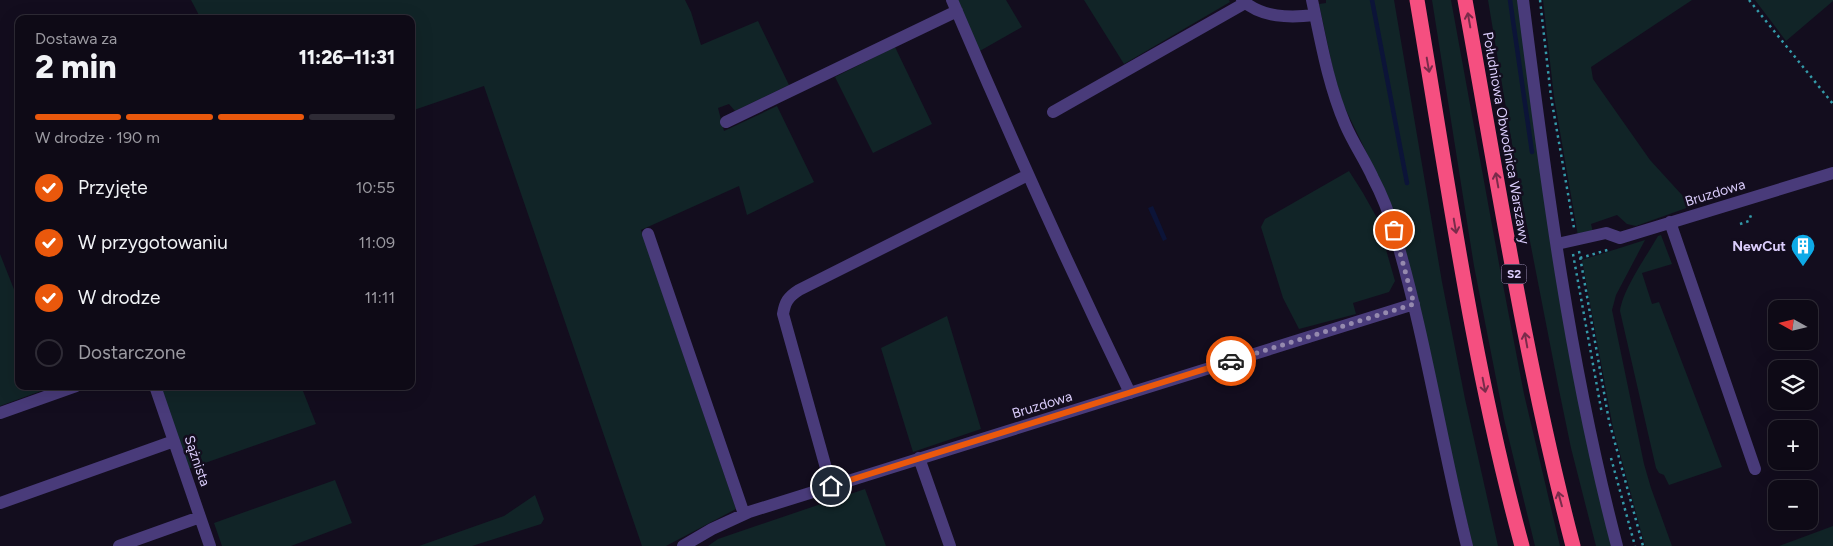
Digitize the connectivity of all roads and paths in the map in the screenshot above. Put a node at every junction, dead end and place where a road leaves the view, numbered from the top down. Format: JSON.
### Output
{"nodes":[{"id":1,"x":1312,"y":0,"type":"edge"},
{"id":2,"x":1417,"y":0,"type":"edge"},
{"id":3,"x":1465,"y":0,"type":"edge"},
{"id":4,"x":1523,"y":0,"type":"edge"},
{"id":5,"x":1540,"y":0,"type":"edge"},
{"id":6,"x":1749,"y":0,"type":"edge"},
{"id":7,"x":1243,"y":1,"type":"edge"},
{"id":8,"x":955,"y":6,"type":"edge"},
{"id":9,"x":1315,"y":14,"type":"junction"},
{"id":10,"x":1833,"y":104,"type":"edge"},
{"id":11,"x":1053,"y":112,"type":"dead end"},
{"id":12,"x":726,"y":122,"type":"dead end"},
{"id":13,"x":1833,"y":173,"type":"edge"},
{"id":14,"x":1028,"y":175,"type":"junction"},
{"id":15,"x":1670,"y":222,"type":"junction"},
{"id":16,"x":648,"y":234,"type":"dead end"},
{"id":17,"x":1576,"y":239,"type":"junction"},
{"id":18,"x":1557,"y":244,"type":"junction"},
{"id":19,"x":1573,"y":256,"type":"dead end"},
{"id":20,"x":1414,"y":304,"type":"junction"},
{"id":21,"x":65,"y":390,"type":"edge"},
{"id":22,"x":157,"y":390,"type":"edge"},
{"id":23,"x":1130,"y":392,"type":"junction"},
{"id":24,"x":0,"y":413,"type":"edge"},
{"id":25,"x":1602,"y":418,"type":"dead end"},
{"id":26,"x":174,"y":441,"type":"junction"},
{"id":27,"x":1609,"y":451,"type":"dead end"},
{"id":28,"x":919,"y":458,"type":"junction"},
{"id":29,"x":1755,"y":469,"type":"dead end"},
{"id":30,"x":831,"y":486,"type":"junction"},
{"id":31,"x":0,"y":502,"type":"edge"},
{"id":32,"x":744,"y":514,"type":"junction"},
{"id":33,"x":200,"y":517,"type":"junction"},
{"id":34,"x":119,"y":546,"type":"edge"},
{"id":35,"x":210,"y":546,"type":"edge"},
{"id":36,"x":684,"y":546,"type":"edge"},
{"id":37,"x":950,"y":546,"type":"edge"},
{"id":38,"x":1467,"y":546,"type":"edge"},
{"id":39,"x":1522,"y":546,"type":"edge"},
{"id":40,"x":1573,"y":546,"type":"edge"},
{"id":41,"x":1617,"y":546,"type":"edge"},
{"id":42,"x":1635,"y":546,"type":"edge"},
{"id":43,"x":1642,"y":546,"type":"edge"}],
"edges":[{"from":1,"to":9,"type":"street"},
{"from":2,"to":39,"type":"highway","one_way":true},
{"from":40,"to":3,"type":"highway","name":"Południowa Obwodnica Warszawy","number":"S2","one_way":true},
{"from":4,"to":18,"type":"street"},
{"from":5,"to":17,"type":"path"},
{"from":6,"to":10,"type":"path"},
{"from":7,"to":9,"type":"street"},
{"from":7,"to":11,"type":"street"},
{"from":8,"to":12,"type":"street"},
{"from":8,"to":14,"type":"street"},
{"from":9,"to":20,"type":"street"},
{"from":13,"to":15,"type":"street","name":"Bruzdowa"},
{"from":14,"to":23,"type":"street"},
{"from":14,"to":30,"type":"street"},
{"from":15,"to":17,"type":"street","name":"Bruzdowa"},
{"from":15,"to":29,"type":"street"},
{"from":16,"to":32,"type":"street"},
{"from":17,"to":18,"type":"street"},
{"from":17,"to":43,"type":"path"},
{"from":18,"to":41,"type":"street"},
{"from":19,"to":25,"type":"path"},
{"from":20,"to":23,"type":"street","name":"Bruzdowa"},
{"from":20,"to":38,"type":"street"},
{"from":21,"to":24,"type":"street"},
{"from":22,"to":26,"type":"street","name":"Sążnista"},
{"from":23,"to":28,"type":"street","name":"Bruzdowa"},
{"from":26,"to":31,"type":"street"},
{"from":26,"to":33,"type":"street","name":"Sążnista"},
{"from":27,"to":42,"type":"path"},
{"from":28,"to":30,"type":"street","name":"Bruzdowa"},
{"from":28,"to":37,"type":"street"},
{"from":30,"to":32,"type":"street","name":"Bruzdowa"},
{"from":32,"to":36,"type":"street","name":"Bruzdowa"},
{"from":33,"to":34,"type":"street"},
{"from":33,"to":35,"type":"street","name":"Sążnista"}]}
